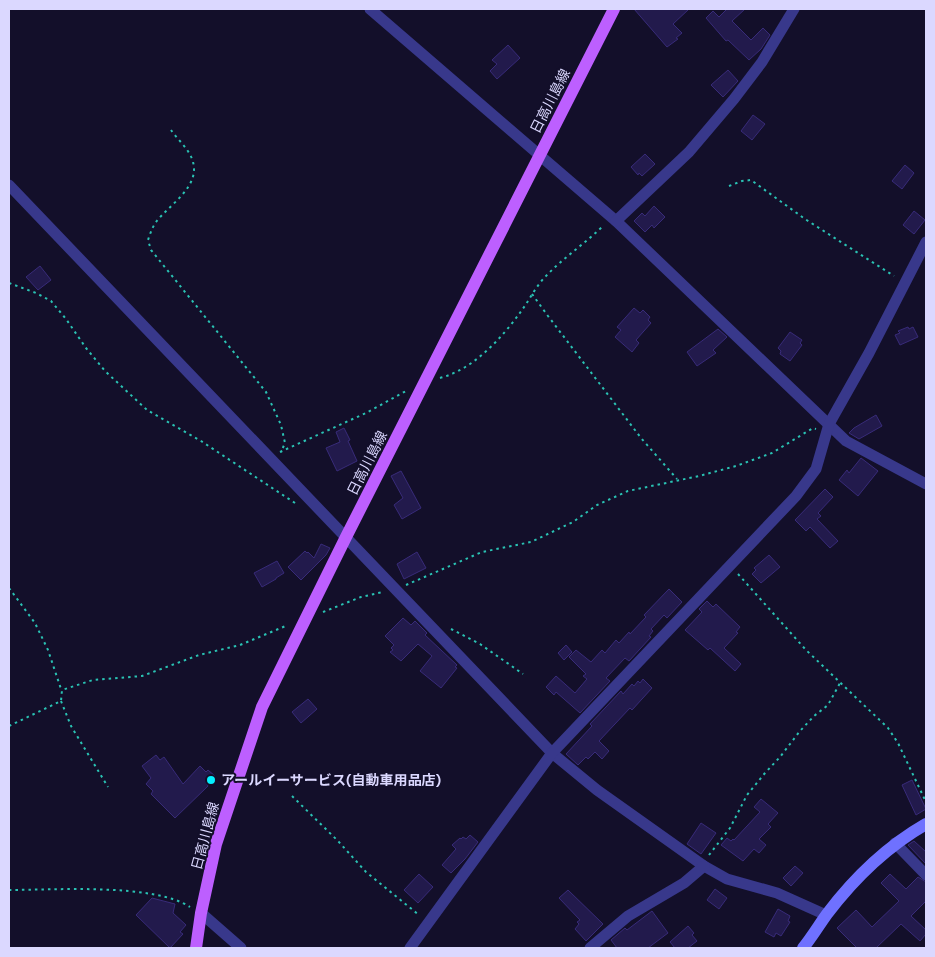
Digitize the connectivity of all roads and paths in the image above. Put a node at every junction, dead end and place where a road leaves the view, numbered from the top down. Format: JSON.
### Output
{"nodes":[{"id":1,"x":370,"y":9,"type":"edge"},
{"id":2,"x":614,"y":9,"type":"edge"},
{"id":3,"x":794,"y":9,"type":"edge"},
{"id":4,"x":171,"y":130,"type":"dead end"},
{"id":5,"x":540,"y":154,"type":"junction"},
{"id":6,"x":9,"y":185,"type":"edge"},
{"id":7,"x":729,"y":186,"type":"dead end"},
{"id":8,"x":614,"y":219,"type":"junction"},
{"id":9,"x":926,"y":242,"type":"edge"},
{"id":10,"x":9,"y":283,"type":"edge"},
{"id":11,"x":904,"y":283,"type":"junction"},
{"id":12,"x":532,"y":294,"type":"junction"},
{"id":13,"x":426,"y":379,"type":"junction"},
{"id":14,"x":828,"y":428,"type":"junction"},
{"id":15,"x":280,"y":452,"type":"junction"},
{"id":16,"x":269,"y":458,"type":"junction"},
{"id":17,"x":678,"y":480,"type":"junction"},
{"id":18,"x":926,"y":484,"type":"edge"},
{"id":19,"x":320,"y":510,"type":"junction"},
{"id":20,"x":346,"y":537,"type":"junction"},
{"id":21,"x":729,"y":565,"type":"junction"},
{"id":22,"x":9,"y":588,"type":"edge"},
{"id":23,"x":396,"y":589,"type":"junction"},
{"id":24,"x":306,"y":617,"type":"junction"},
{"id":25,"x":448,"y":628,"type":"dead end"},
{"id":26,"x":523,"y":674,"type":"dead end"},
{"id":27,"x":840,"y":683,"type":"junction"},
{"id":28,"x":62,"y":690,"type":"junction"},
{"id":29,"x":61,"y":701,"type":"junction"},
{"id":30,"x":9,"y":726,"type":"edge"},
{"id":31,"x":552,"y":753,"type":"junction"},
{"id":32,"x":108,"y":787,"type":"dead end"},
{"id":33,"x":292,"y":796,"type":"dead end"},
{"id":34,"x":926,"y":802,"type":"edge"},
{"id":35,"x":926,"y":824,"type":"edge"},
{"id":36,"x":895,"y":843,"type":"junction"},
{"id":37,"x":704,"y":866,"type":"junction"},
{"id":38,"x":926,"y":875,"type":"edge"},
{"id":39,"x":9,"y":890,"type":"edge"},
{"id":40,"x":201,"y":913,"type":"junction"},
{"id":41,"x":826,"y":915,"type":"junction"},
{"id":42,"x":428,"y":923,"type":"junction"},
{"id":43,"x":196,"y":948,"type":"edge"},
{"id":44,"x":241,"y":948,"type":"edge"},
{"id":45,"x":410,"y":948,"type":"edge"},
{"id":46,"x":590,"y":948,"type":"edge"},
{"id":47,"x":803,"y":948,"type":"edge"}],
"edges":[{"from":1,"to":5,"type":"street"},
{"from":2,"to":5,"type":"main road","name":"日高川島線"},
{"from":3,"to":8,"type":"street"},
{"from":4,"to":15,"type":"path"},
{"from":5,"to":8,"type":"street"},
{"from":5,"to":13,"type":"main road","name":"日高川島線"},
{"from":6,"to":16,"type":"street"},
{"from":7,"to":11,"type":"path"},
{"from":8,"to":12,"type":"path"},
{"from":8,"to":14,"type":"street"},
{"from":9,"to":11,"type":"street"},
{"from":10,"to":19,"type":"path"},
{"from":11,"to":14,"type":"street"},
{"from":12,"to":13,"type":"path"},
{"from":12,"to":17,"type":"path"},
{"from":13,"to":15,"type":"path"},
{"from":13,"to":20,"type":"main road","name":"日高川島線"},
{"from":14,"to":17,"type":"path"},
{"from":14,"to":18,"type":"street"},
{"from":14,"to":21,"type":"street"},
{"from":15,"to":16,"type":"path"},
{"from":16,"to":19,"type":"street"},
{"from":17,"to":23,"type":"path"},
{"from":19,"to":20,"type":"street"},
{"from":20,"to":23,"type":"street"},
{"from":20,"to":24,"type":"main road","name":"日高川島線"},
{"from":21,"to":27,"type":"path"},
{"from":21,"to":31,"type":"street"},
{"from":22,"to":28,"type":"path"},
{"from":23,"to":24,"type":"path"},
{"from":23,"to":31,"type":"street"},
{"from":24,"to":28,"type":"path"},
{"from":24,"to":40,"type":"main road","name":"日高川島線"},
{"from":25,"to":26,"type":"path"},
{"from":27,"to":34,"type":"path"},
{"from":27,"to":37,"type":"path"},
{"from":28,"to":29,"type":"path"},
{"from":29,"to":30,"type":"path"},
{"from":29,"to":32,"type":"path"},
{"from":31,"to":37,"type":"street"},
{"from":31,"to":42,"type":"street"},
{"from":33,"to":42,"type":"path"},
{"from":35,"to":36,"type":"street"},
{"from":36,"to":38,"type":"street"},
{"from":36,"to":41,"type":"street"},
{"from":37,"to":41,"type":"street"},
{"from":37,"to":46,"type":"street"},
{"from":39,"to":40,"type":"path"},
{"from":40,"to":43,"type":"main road","name":"日高川島線"},
{"from":40,"to":44,"type":"street"},
{"from":41,"to":47,"type":"street"},
{"from":42,"to":45,"type":"street"}]}
